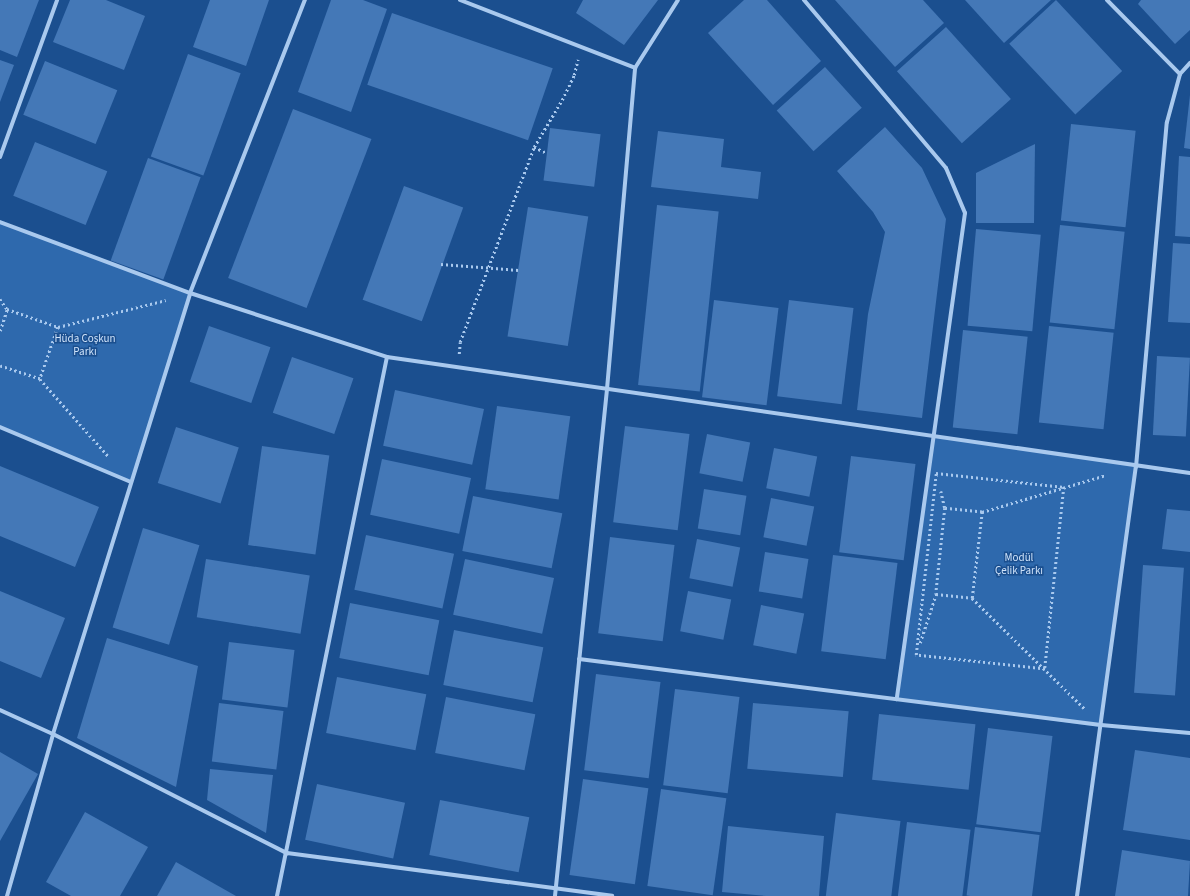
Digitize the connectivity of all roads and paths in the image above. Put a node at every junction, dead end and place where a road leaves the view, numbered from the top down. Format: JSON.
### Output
{"nodes":[{"id":1,"x":57,"y":0,"type":"edge"},
{"id":2,"x":305,"y":0,"type":"edge"},
{"id":3,"x":460,"y":0,"type":"edge"},
{"id":4,"x":678,"y":0,"type":"edge"},
{"id":5,"x":804,"y":0,"type":"edge"},
{"id":6,"x":1107,"y":0,"type":"edge"},
{"id":7,"x":581,"y":47,"type":"junction"},
{"id":8,"x":1190,"y":64,"type":"edge"},
{"id":9,"x":635,"y":68,"type":"junction"},
{"id":10,"x":1180,"y":74,"type":"junction"},
{"id":11,"x":534,"y":147,"type":"junction"},
{"id":12,"x":547,"y":153,"type":"dead end"},
{"id":13,"x":0,"y":156,"type":"edge"},
{"id":14,"x":0,"y":222,"type":"edge"},
{"id":15,"x":441,"y":264,"type":"dead end"},
{"id":16,"x":488,"y":270,"type":"junction"},
{"id":17,"x":519,"y":270,"type":"dead end"},
{"id":18,"x":190,"y":294,"type":"junction"},
{"id":19,"x":0,"y":299,"type":"edge"},
{"id":20,"x":7,"y":310,"type":"junction"},
{"id":21,"x":58,"y":327,"type":"junction"},
{"id":22,"x":0,"y":331,"type":"edge"},
{"id":23,"x":387,"y":357,"type":"junction"},
{"id":24,"x":0,"y":366,"type":"edge"},
{"id":25,"x":457,"y":367,"type":"junction"},
{"id":26,"x":40,"y":379,"type":"junction"},
{"id":27,"x":607,"y":389,"type":"junction"},
{"id":28,"x":0,"y":427,"type":"edge"},
{"id":29,"x":932,"y":437,"type":"junction"},
{"id":30,"x":111,"y":459,"type":"dead end"},
{"id":31,"x":1136,"y":467,"type":"junction"},
{"id":32,"x":1190,"y":473,"type":"edge"},
{"id":33,"x":131,"y":482,"type":"junction"},
{"id":34,"x":1064,"y":487,"type":"junction"},
{"id":35,"x":982,"y":512,"type":"junction"},
{"id":36,"x":972,"y":598,"type":"junction"},
{"id":37,"x":579,"y":659,"type":"junction"},
{"id":38,"x":1045,"y":669,"type":"junction"},
{"id":39,"x":897,"y":699,"type":"junction"},
{"id":40,"x":0,"y":710,"type":"edge"},
{"id":41,"x":1101,"y":725,"type":"junction"},
{"id":42,"x":1190,"y":733,"type":"edge"},
{"id":43,"x":53,"y":734,"type":"junction"},
{"id":44,"x":287,"y":853,"type":"junction"},
{"id":45,"x":556,"y":890,"type":"junction"},
{"id":46,"x":7,"y":896,"type":"edge"},
{"id":47,"x":277,"y":896,"type":"edge"},
{"id":48,"x":555,"y":896,"type":"edge"},
{"id":49,"x":612,"y":896,"type":"edge"},
{"id":50,"x":1077,"y":896,"type":"edge"}],
"edges":[{"from":1,"to":13,"type":"street"},
{"from":2,"to":18,"type":"street"},
{"from":3,"to":7,"type":"street"},
{"from":4,"to":9,"type":"street"},
{"from":5,"to":29,"type":"street"},
{"from":6,"to":10,"type":"street"},
{"from":7,"to":9,"type":"street"},
{"from":7,"to":11,"type":"path"},
{"from":8,"to":10,"type":"street"},
{"from":9,"to":27,"type":"street"},
{"from":10,"to":31,"type":"street"},
{"from":11,"to":12,"type":"path"},
{"from":11,"to":16,"type":"path"},
{"from":14,"to":18,"type":"street"},
{"from":15,"to":16,"type":"path"},
{"from":16,"to":17,"type":"path"},
{"from":16,"to":25,"type":"path"},
{"from":18,"to":21,"type":"path"},
{"from":18,"to":23,"type":"street"},
{"from":18,"to":33,"type":"street"},
{"from":19,"to":20,"type":"path"},
{"from":20,"to":21,"type":"path"},
{"from":20,"to":22,"type":"path"},
{"from":21,"to":26,"type":"path"},
{"from":23,"to":25,"type":"street"},
{"from":23,"to":44,"type":"street"},
{"from":24,"to":26,"type":"path"},
{"from":25,"to":27,"type":"street"},
{"from":26,"to":30,"type":"path"},
{"from":27,"to":29,"type":"street"},
{"from":27,"to":37,"type":"street"},
{"from":28,"to":33,"type":"street"},
{"from":29,"to":31,"type":"street"},
{"from":29,"to":39,"type":"street"},
{"from":31,"to":32,"type":"street"},
{"from":31,"to":34,"type":"path"},
{"from":31,"to":41,"type":"street"},
{"from":33,"to":43,"type":"street"},
{"from":34,"to":35,"type":"path"},
{"from":34,"to":38,"type":"path"},
{"from":34,"to":38,"type":"path"},
{"from":35,"to":36,"type":"path"},
{"from":35,"to":36,"type":"path"},
{"from":36,"to":38,"type":"path"},
{"from":37,"to":39,"type":"street"},
{"from":37,"to":45,"type":"street"},
{"from":38,"to":41,"type":"path"},
{"from":39,"to":41,"type":"street"},
{"from":40,"to":43,"type":"street"},
{"from":41,"to":42,"type":"street"},
{"from":41,"to":50,"type":"street"},
{"from":43,"to":44,"type":"street"},
{"from":43,"to":46,"type":"street"},
{"from":44,"to":45,"type":"street"},
{"from":44,"to":47,"type":"street"},
{"from":45,"to":48,"type":"street"},
{"from":45,"to":49,"type":"street"}]}
